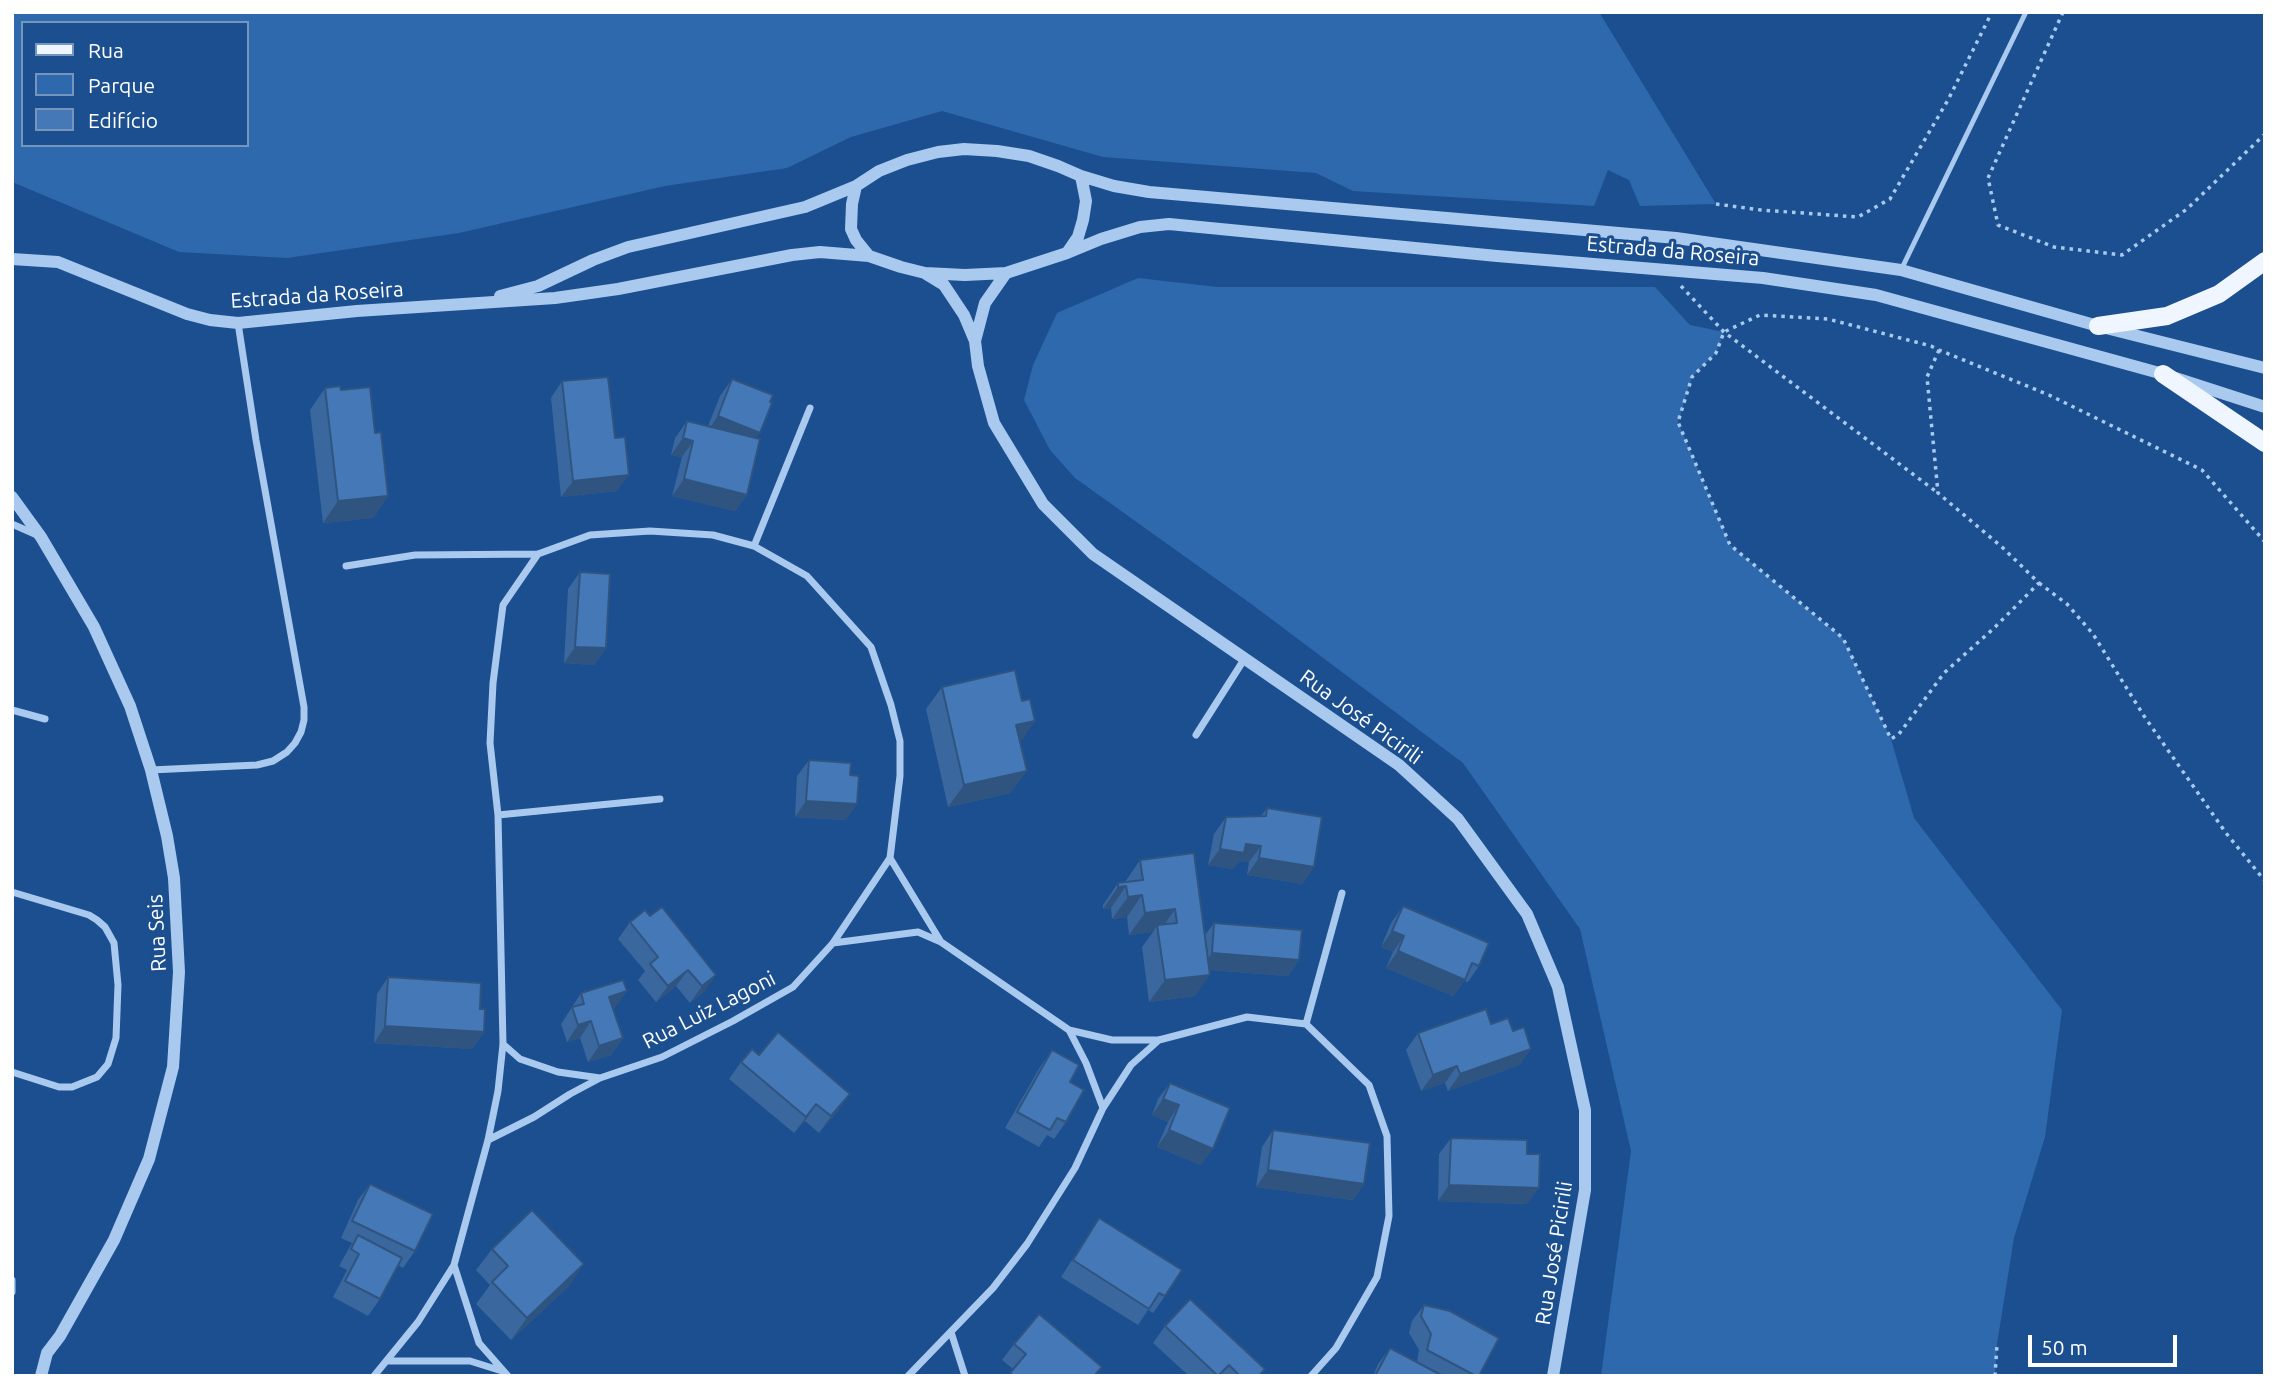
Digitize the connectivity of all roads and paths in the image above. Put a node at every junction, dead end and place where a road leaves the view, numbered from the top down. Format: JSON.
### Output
{"nodes":[{"id":1,"x":1992,"y":12,"type":"edge"},
{"id":2,"x":2026,"y":12,"type":"edge"},
{"id":3,"x":2063,"y":12,"type":"edge"},
{"id":4,"x":2265,"y":134,"type":"edge"},
{"id":5,"x":1081,"y":176,"type":"junction"},
{"id":6,"x":856,"y":186,"type":"junction"},
{"id":7,"x":1716,"y":204,"type":"dead end"},
{"id":8,"x":1067,"y":253,"type":"junction"},
{"id":9,"x":869,"y":256,"type":"junction"},
{"id":10,"x":15,"y":261,"type":"edge"},
{"id":11,"x":2265,"y":261,"type":"edge"},
{"id":12,"x":1666,"y":270,"type":"junction"},
{"id":13,"x":1901,"y":270,"type":"junction"},
{"id":14,"x":925,"y":273,"type":"junction"},
{"id":15,"x":1006,"y":273,"type":"junction"},
{"id":16,"x":460,"y":304,"type":"junction"},
{"id":17,"x":238,"y":323,"type":"junction"},
{"id":18,"x":2098,"y":326,"type":"junction"},
{"id":19,"x":1724,"y":332,"type":"junction"},
{"id":20,"x":975,"y":341,"type":"junction"},
{"id":21,"x":1939,"y":350,"type":"junction"},
{"id":22,"x":2265,"y":368,"type":"edge"},
{"id":23,"x":2163,"y":374,"type":"junction"},
{"id":24,"x":2265,"y":407,"type":"edge"},
{"id":25,"x":810,"y":408,"type":"dead end"},
{"id":26,"x":2265,"y":443,"type":"edge"},
{"id":27,"x":1938,"y":493,"type":"junction"},
{"id":28,"x":12,"y":497,"type":"edge"},
{"id":29,"x":12,"y":524,"type":"edge"},
{"id":30,"x":41,"y":537,"type":"junction"},
{"id":31,"x":2265,"y":542,"type":"edge"},
{"id":32,"x":754,"y":546,"type":"junction"},
{"id":33,"x":538,"y":554,"type":"junction"},
{"id":34,"x":346,"y":566,"type":"dead end"},
{"id":35,"x":2039,"y":583,"type":"junction"},
{"id":36,"x":1244,"y":658,"type":"junction"},
{"id":37,"x":12,"y":710,"type":"edge"},
{"id":38,"x":45,"y":719,"type":"dead end"},
{"id":39,"x":1196,"y":735,"type":"dead end"},
{"id":40,"x":151,"y":770,"type":"junction"},
{"id":41,"x":660,"y":799,"type":"dead end"},
{"id":42,"x":498,"y":815,"type":"junction"},
{"id":43,"x":890,"y":858,"type":"junction"},
{"id":44,"x":2265,"y":881,"type":"edge"},
{"id":45,"x":12,"y":892,"type":"edge"},
{"id":46,"x":1342,"y":893,"type":"dead end"},
{"id":47,"x":941,"y":942,"type":"junction"},
{"id":48,"x":833,"y":943,"type":"junction"},
{"id":49,"x":1306,"y":1024,"type":"junction"},
{"id":50,"x":1069,"y":1030,"type":"junction"},
{"id":51,"x":1158,"y":1040,"type":"junction"},
{"id":52,"x":503,"y":1044,"type":"junction"},
{"id":53,"x":12,"y":1072,"type":"edge"},
{"id":54,"x":600,"y":1078,"type":"junction"},
{"id":55,"x":1103,"y":1108,"type":"junction"},
{"id":56,"x":488,"y":1140,"type":"junction"},
{"id":57,"x":454,"y":1265,"type":"junction"},
{"id":58,"x":12,"y":1280,"type":"edge"},
{"id":59,"x":12,"y":1292,"type":"edge"},
{"id":60,"x":951,"y":1332,"type":"junction"},
{"id":61,"x":1997,"y":1344,"type":"dead end"},
{"id":62,"x":388,"y":1361,"type":"junction"},
{"id":63,"x":505,"y":1374,"type":"edge"},
{"id":64,"x":40,"y":1376,"type":"edge"},
{"id":65,"x":374,"y":1376,"type":"edge"},
{"id":66,"x":908,"y":1376,"type":"edge"},
{"id":67,"x":965,"y":1376,"type":"edge"},
{"id":68,"x":1311,"y":1376,"type":"edge"},
{"id":69,"x":1553,"y":1376,"type":"edge"},
{"id":70,"x":1995,"y":1376,"type":"edge"}],
"edges":[{"from":1,"to":7,"type":"path"},
{"from":2,"to":13,"type":"lane"},
{"from":3,"to":4,"type":"path"},
{"from":5,"to":6,"type":"street","name":"Estrada da Roseira"},
{"from":5,"to":8,"type":"street"},
{"from":5,"to":13,"type":"street","name":"Estrada da Roseira"},
{"from":6,"to":9,"type":"street"},
{"from":6,"to":16,"type":"street","name":"Estrada da Roseira"},
{"from":8,"to":12,"type":"street","name":"Estrada da Roseira"},
{"from":8,"to":15,"type":"street","name":"Estrada da Roseira"},
{"from":9,"to":14,"type":"street","name":"Estrada da Roseira"},
{"from":9,"to":16,"type":"street","name":"Estrada da Roseira"},
{"from":10,"to":17,"type":"street","name":"Estrada da Roseira"},
{"from":11,"to":18,"type":"main road"},
{"from":12,"to":19,"type":"path"},
{"from":12,"to":23,"type":"street","name":"Estrada da Roseira"},
{"from":13,"to":18,"type":"street","name":"Estrada da Roseira"},
{"from":14,"to":15,"type":"street","name":"Estrada da Roseira"},
{"from":14,"to":20,"type":"street"},
{"from":15,"to":20,"type":"street"},
{"from":16,"to":17,"type":"street","name":"Estrada da Roseira"},
{"from":17,"to":40,"type":"street"},
{"from":18,"to":22,"type":"street","name":"Estrada da Roseira"},
{"from":19,"to":21,"type":"path"},
{"from":19,"to":27,"type":"path"},
{"from":19,"to":35,"type":"path"},
{"from":20,"to":36,"type":"street","name":"Rua José Picirili"},
{"from":21,"to":27,"type":"path"},
{"from":21,"to":31,"type":"path"},
{"from":23,"to":24,"type":"street","name":"Estrada da Roseira"},
{"from":23,"to":26,"type":"main road"},
{"from":25,"to":32,"type":"street"},
{"from":27,"to":35,"type":"path"},
{"from":28,"to":30,"type":"street","name":"Rua Seis"},
{"from":29,"to":30,"type":"street"},
{"from":30,"to":40,"type":"street","name":"Rua Seis"},
{"from":32,"to":33,"type":"street","name":"Rua Luiz Lagoni"},
{"from":32,"to":43,"type":"street","name":"Rua Luiz Lagoni"},
{"from":33,"to":34,"type":"street","name":"Rua Luiz Lagoni"},
{"from":33,"to":42,"type":"street"},
{"from":35,"to":44,"type":"path"},
{"from":36,"to":39,"type":"street"},
{"from":36,"to":69,"type":"street","name":"Rua José Picirili"},
{"from":37,"to":38,"type":"street"},
{"from":40,"to":64,"type":"street","name":"Rua Seis"},
{"from":41,"to":42,"type":"street"},
{"from":42,"to":52,"type":"street"},
{"from":43,"to":47,"type":"street"},
{"from":43,"to":48,"type":"street","name":"Rua Luiz Lagoni"},
{"from":45,"to":53,"type":"street"},
{"from":46,"to":49,"type":"street"},
{"from":47,"to":48,"type":"street"},
{"from":47,"to":50,"type":"street"},
{"from":48,"to":54,"type":"street","name":"Rua Luiz Lagoni"},
{"from":49,"to":51,"type":"street"},
{"from":49,"to":68,"type":"street"},
{"from":50,"to":51,"type":"street"},
{"from":50,"to":55,"type":"street"},
{"from":51,"to":55,"type":"street"},
{"from":52,"to":54,"type":"street","name":"Rua Luiz Lagoni"},
{"from":52,"to":56,"type":"street"},
{"from":54,"to":56,"type":"street","name":"Rua Luiz Lagoni"},
{"from":55,"to":60,"type":"street"},
{"from":56,"to":57,"type":"street"},
{"from":57,"to":62,"type":"street"},
{"from":57,"to":63,"type":"street"},
{"from":58,"to":59,"type":"street"},
{"from":60,"to":66,"type":"street"},
{"from":60,"to":67,"type":"street"},
{"from":61,"to":70,"type":"path"},
{"from":62,"to":63,"type":"street"},
{"from":62,"to":65,"type":"street"}]}
